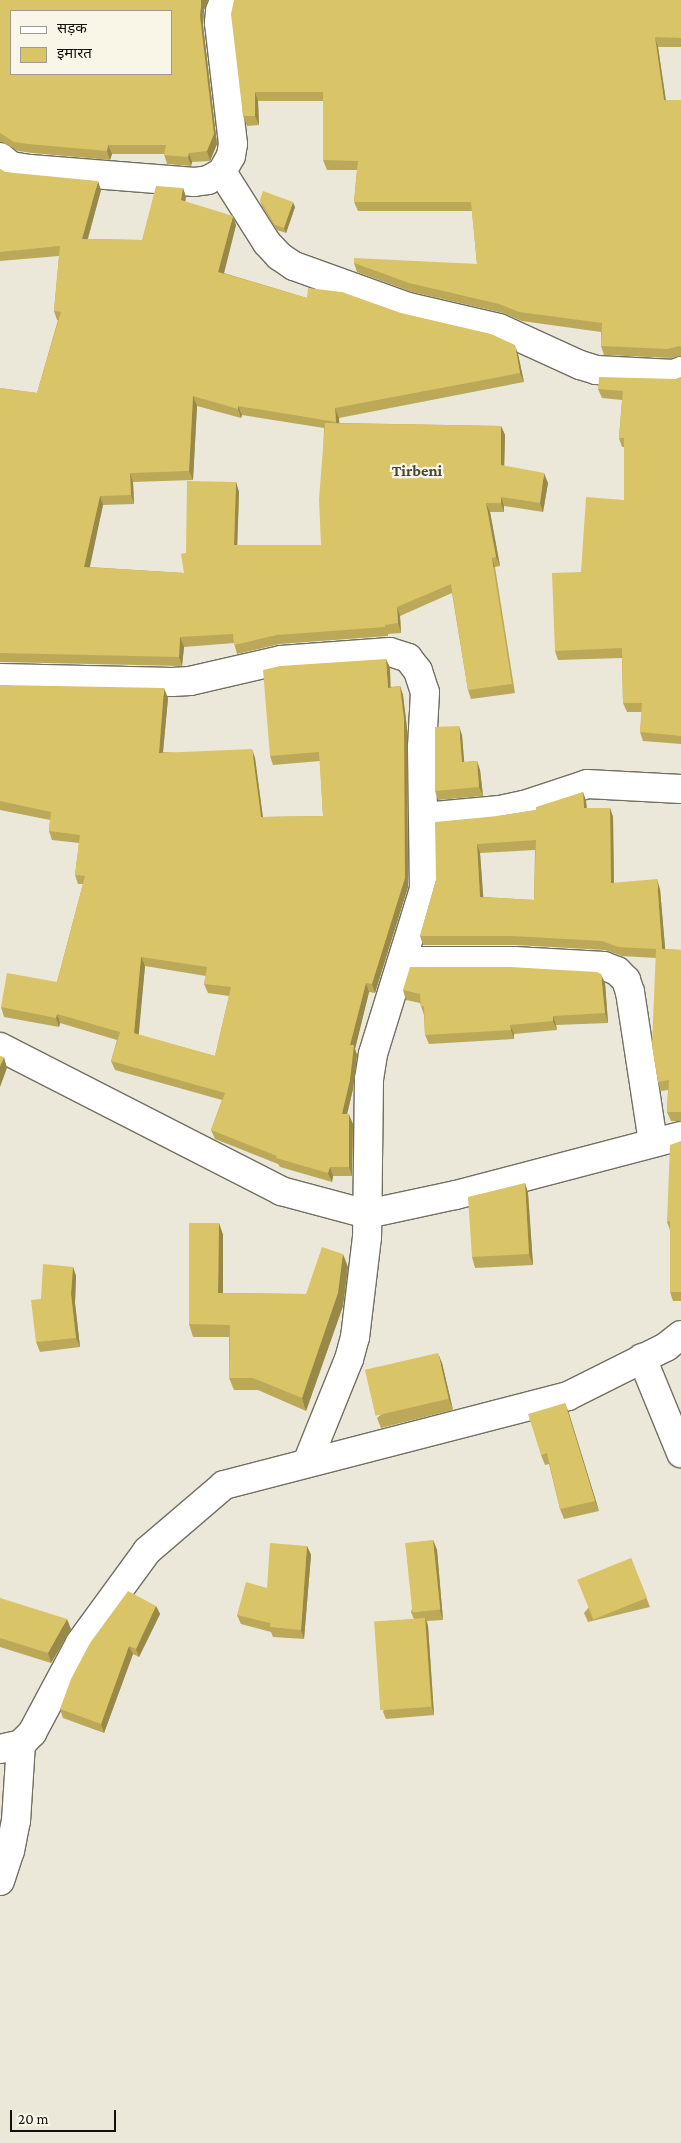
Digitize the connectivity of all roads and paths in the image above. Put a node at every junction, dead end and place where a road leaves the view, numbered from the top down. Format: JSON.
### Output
{"nodes":[{"id":1,"x":224,"y":0,"type":"edge"},
{"id":2,"x":0,"y":157,"type":"edge"},
{"id":3,"x":222,"y":172,"type":"junction"},
{"id":4,"x":681,"y":371,"type":"edge"},
{"id":5,"x":0,"y":678,"type":"edge"},
{"id":6,"x":681,"y":789,"type":"edge"},
{"id":7,"x":424,"y":817,"type":"junction"},
{"id":8,"x":403,"y":961,"type":"junction"},
{"id":9,"x":0,"y":1048,"type":"edge"},
{"id":10,"x":681,"y":1136,"type":"edge"},
{"id":11,"x":653,"y":1142,"type":"junction"},
{"id":12,"x":367,"y":1214,"type":"junction"},
{"id":13,"x":681,"y":1335,"type":"edge"},
{"id":14,"x":642,"y":1358,"type":"junction"},
{"id":15,"x":681,"y":1453,"type":"edge"},
{"id":16,"x":307,"y":1464,"type":"junction"},
{"id":17,"x":10,"y":1747,"type":"edge"},
{"id":18,"x":0,"y":1881,"type":"edge"}],
"edges":[{"from":1,"to":3,"type":"street"},
{"from":2,"to":3,"type":"street"},
{"from":3,"to":4,"type":"street"},
{"from":5,"to":7,"type":"street"},
{"from":6,"to":7,"type":"street"},
{"from":7,"to":8,"type":"street"},
{"from":8,"to":11,"type":"street"},
{"from":8,"to":12,"type":"street"},
{"from":9,"to":12,"type":"street"},
{"from":10,"to":11,"type":"street"},
{"from":11,"to":12,"type":"street"},
{"from":12,"to":16,"type":"street"},
{"from":13,"to":14,"type":"street"},
{"from":14,"to":15,"type":"street"},
{"from":14,"to":16,"type":"street"},
{"from":16,"to":17,"type":"street"},
{"from":17,"to":18,"type":"street"}]}
